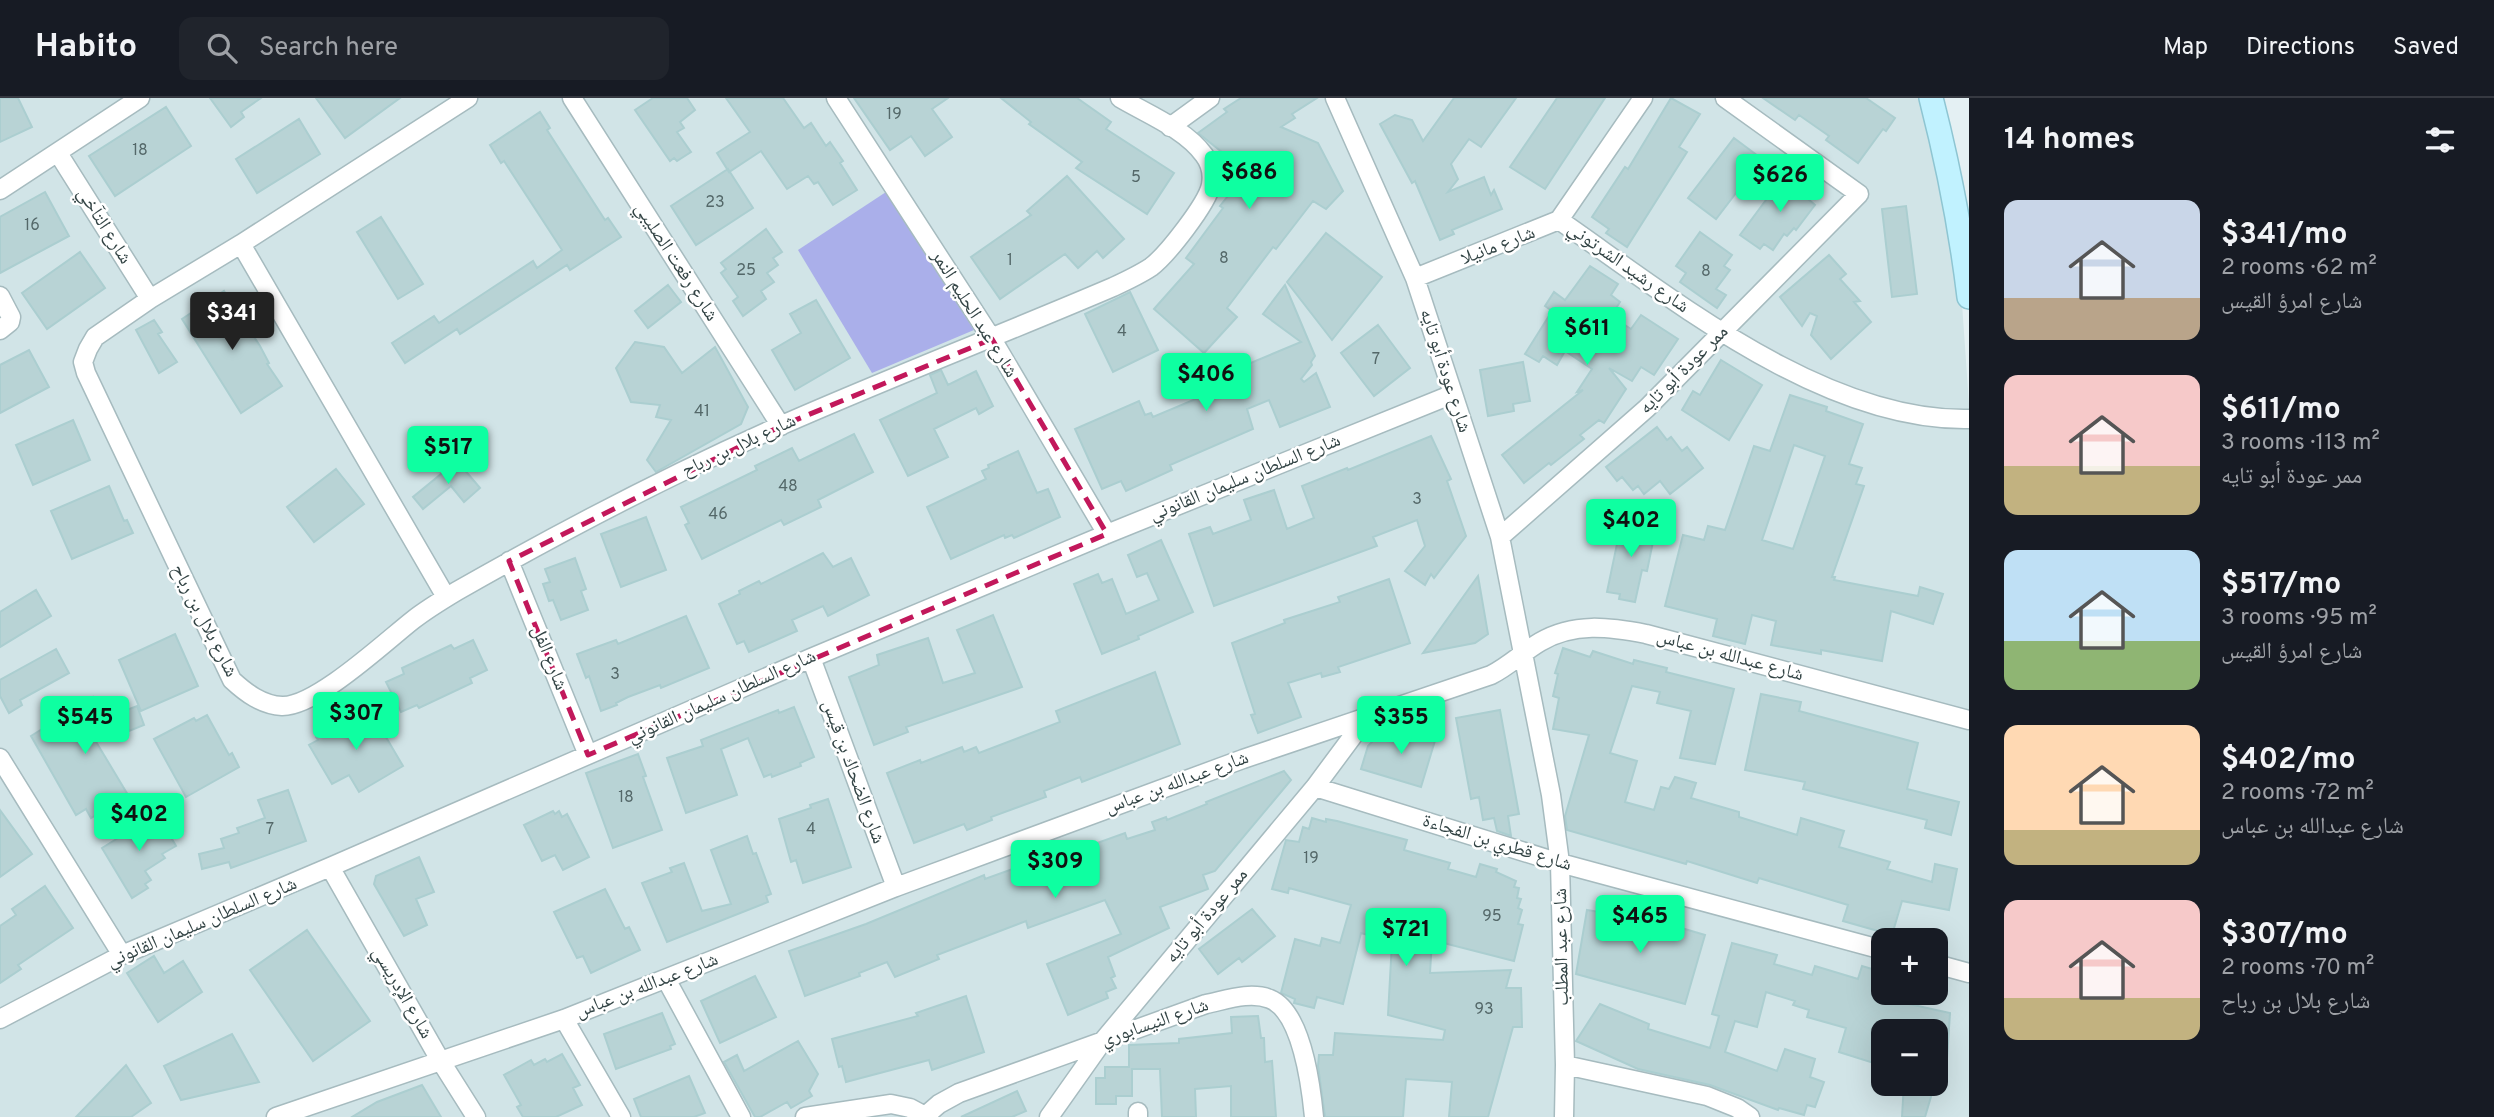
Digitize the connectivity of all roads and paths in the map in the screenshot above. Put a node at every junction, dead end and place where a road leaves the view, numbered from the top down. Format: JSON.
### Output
{"nodes":[{"id":1,"x":140,"y":98,"type":"edge"},
{"id":2,"x":468,"y":98,"type":"edge"},
{"id":3,"x":572,"y":98,"type":"edge"},
{"id":4,"x":836,"y":98,"type":"edge"},
{"id":5,"x":1120,"y":98,"type":"edge"},
{"id":6,"x":1210,"y":98,"type":"edge"},
{"id":7,"x":1335,"y":98,"type":"edge"},
{"id":8,"x":1643,"y":98,"type":"edge"},
{"id":9,"x":1725,"y":98,"type":"edge"},
{"id":10,"x":1931,"y":98,"type":"edge"},
{"id":11,"x":1170,"y":127,"type":"junction"},
{"id":12,"x":58,"y":153,"type":"junction"},
{"id":13,"x":0,"y":190,"type":"edge"},
{"id":14,"x":1559,"y":220,"type":"junction"},
{"id":15,"x":241,"y":244,"type":"junction"},
{"id":16,"x":1415,"y":278,"type":"junction"},
{"id":17,"x":0,"y":296,"type":"edge"},
{"id":18,"x":1969,"y":297,"type":"edge"},
{"id":19,"x":150,"y":299,"type":"junction"},
{"id":20,"x":0,"y":330,"type":"edge"},
{"id":21,"x":1722,"y":333,"type":"junction"},
{"id":22,"x":992,"y":339,"type":"junction"},
{"id":23,"x":1453,"y":394,"type":"junction"},
{"id":24,"x":1969,"y":419,"type":"edge"},
{"id":25,"x":781,"y":426,"type":"junction"},
{"id":26,"x":1107,"y":534,"type":"junction"},
{"id":27,"x":1500,"y":537,"type":"junction"},
{"id":28,"x":509,"y":561,"type":"junction"},
{"id":29,"x":446,"y":597,"type":"junction"},
{"id":30,"x":1523,"y":654,"type":"junction"},
{"id":31,"x":811,"y":657,"type":"junction"},
{"id":32,"x":1367,"y":717,"type":"junction"},
{"id":33,"x":1969,"y":720,"type":"edge"},
{"id":34,"x":588,"y":755,"type":"junction"},
{"id":35,"x":0,"y":758,"type":"edge"},
{"id":36,"x":1315,"y":787,"type":"junction"},
{"id":37,"x":1560,"y":863,"type":"junction"},
{"id":38,"x":330,"y":867,"type":"junction"},
{"id":39,"x":896,"y":887,"type":"junction"},
{"id":40,"x":1871,"y":947,"type":"edge"},
{"id":41,"x":122,"y":955,"type":"junction"},
{"id":42,"x":1948,"y":967,"type":"edge"},
{"id":43,"x":1969,"y":973,"type":"edge"},
{"id":44,"x":666,"y":979,"type":"junction"},
{"id":45,"x":564,"y":1018,"type":"junction"},
{"id":46,"x":0,"y":1019,"type":"edge"},
{"id":47,"x":1102,"y":1042,"type":"junction"},
{"id":48,"x":440,"y":1060,"type":"junction"},
{"id":49,"x":1566,"y":1065,"type":"junction"},
{"id":50,"x":275,"y":1117,"type":"edge"},
{"id":51,"x":476,"y":1117,"type":"edge"},
{"id":52,"x":621,"y":1117,"type":"edge"},
{"id":53,"x":741,"y":1117,"type":"edge"},
{"id":54,"x":806,"y":1117,"type":"edge"},
{"id":55,"x":925,"y":1117,"type":"edge"},
{"id":56,"x":1049,"y":1117,"type":"edge"},
{"id":57,"x":1314,"y":1117,"type":"edge"},
{"id":58,"x":1564,"y":1117,"type":"edge"},
{"id":59,"x":1750,"y":1117,"type":"edge"}],
"edges":[{"from":1,"to":12,"type":"street"},
{"from":2,"to":15,"type":"street","name":"شارع بلال بن رباح"},
{"from":3,"to":25,"type":"street","name":"شارع رفعت الصليبي"},
{"from":4,"to":22,"type":"street","name":"شارع عبد الحليم النمر"},
{"from":5,"to":11,"type":"street","name":"شارع بلال بن رباح"},
{"from":6,"to":11,"type":"street"},
{"from":7,"to":16,"type":"street","name":"شارع عودة أبو تايه"},
{"from":8,"to":14,"type":"street","name":"شارع مانيلا"},
{"from":9,"to":21,"type":"street","name":"ممر عودة أبو تايه"},
{"from":10,"to":18,"type":"main road"},
{"from":11,"to":22,"type":"street","name":"شارع بلال بن رباح"},
{"from":12,"to":13,"type":"street"},
{"from":12,"to":19,"type":"street","name":"شارع التآخي"},
{"from":14,"to":16,"type":"street","name":"شارع مانيلا"},
{"from":14,"to":21,"type":"street","name":"شارع رشيد الشرتوني"},
{"from":15,"to":19,"type":"street","name":"شارع بلال بن رباح"},
{"from":15,"to":29,"type":"street"},
{"from":16,"to":23,"type":"street","name":"شارع عودة أبو تايه"},
{"from":17,"to":20,"type":"street"},
{"from":19,"to":29,"type":"street","name":"شارع بلال بن رباح"},
{"from":21,"to":24,"type":"street","name":"شارع رشيد الشرتوني"},
{"from":21,"to":27,"type":"street","name":"ممر عودة أبو تايه"},
{"from":22,"to":25,"type":"street","name":"شارع بلال بن رباح"},
{"from":22,"to":26,"type":"street","name":"شارع عبد الحليم النمر"},
{"from":23,"to":26,"type":"street","name":"شارع السلطان سليمان القانوني"},
{"from":23,"to":27,"type":"street","name":"شارع عودة أبو تايه"},
{"from":25,"to":28,"type":"street","name":"شارع بلال بن رباح"},
{"from":26,"to":31,"type":"street","name":"شارع السلطان سليمان القانوني"},
{"from":27,"to":30,"type":"street","name":"شارع عودة أبو تايه"},
{"from":28,"to":29,"type":"street","name":"شارع بلال بن رباح"},
{"from":28,"to":34,"type":"street","name":"شارع الفل"},
{"from":30,"to":32,"type":"street","name":"شارع عبدالله بن عباس"},
{"from":30,"to":33,"type":"street","name":"شارع عبدالله بن عباس"},
{"from":30,"to":37,"type":"street","name":"شارع عبد المطلب"},
{"from":31,"to":34,"type":"street","name":"شارع السلطان سليمان القانوني"},
{"from":31,"to":39,"type":"street","name":"شارع الضحاك بن قيس"},
{"from":32,"to":36,"type":"street","name":"ممر عودة أبو تايه"},
{"from":32,"to":39,"type":"street","name":"شارع عبدالله بن عباس"},
{"from":34,"to":38,"type":"street","name":"شارع السلطان سليمان القانوني"},
{"from":35,"to":41,"type":"street"},
{"from":36,"to":37,"type":"street","name":"شارع قطري بن الفجاءة"},
{"from":36,"to":47,"type":"street","name":"ممر عودة أبو تايه"},
{"from":37,"to":40,"type":"street","name":"شارع قطري بن الفجاءة"},
{"from":37,"to":49,"type":"street","name":"شارع عبد المطلب"},
{"from":38,"to":41,"type":"street","name":"شارع السلطان سليمان القانوني"},
{"from":38,"to":48,"type":"street","name":"شارع الإدريسي"},
{"from":39,"to":44,"type":"street","name":"شارع عبدالله بن عباس"},
{"from":41,"to":46,"type":"street","name":"شارع السلطان سليمان القانوني"},
{"from":42,"to":43,"type":"street"},
{"from":44,"to":45,"type":"street","name":"شارع عبدالله بن عباس"},
{"from":44,"to":53,"type":"street"},
{"from":45,"to":48,"type":"street","name":"شارع عبدالله بن عباس"},
{"from":45,"to":52,"type":"street"},
{"from":47,"to":55,"type":"street","name":"شارع النيسابوري"},
{"from":47,"to":56,"type":"street","name":"ممر عودة أبو تايه"},
{"from":47,"to":57,"type":"street","name":"شارع النيسابوري"},
{"from":48,"to":50,"type":"street","name":"شارع عبدالله بن عباس"},
{"from":48,"to":51,"type":"street","name":"شارع الإدريسي"},
{"from":49,"to":58,"type":"street","name":"شارع عبد المطلب"},
{"from":49,"to":59,"type":"street"},
{"from":54,"to":55,"type":"street"}]}
